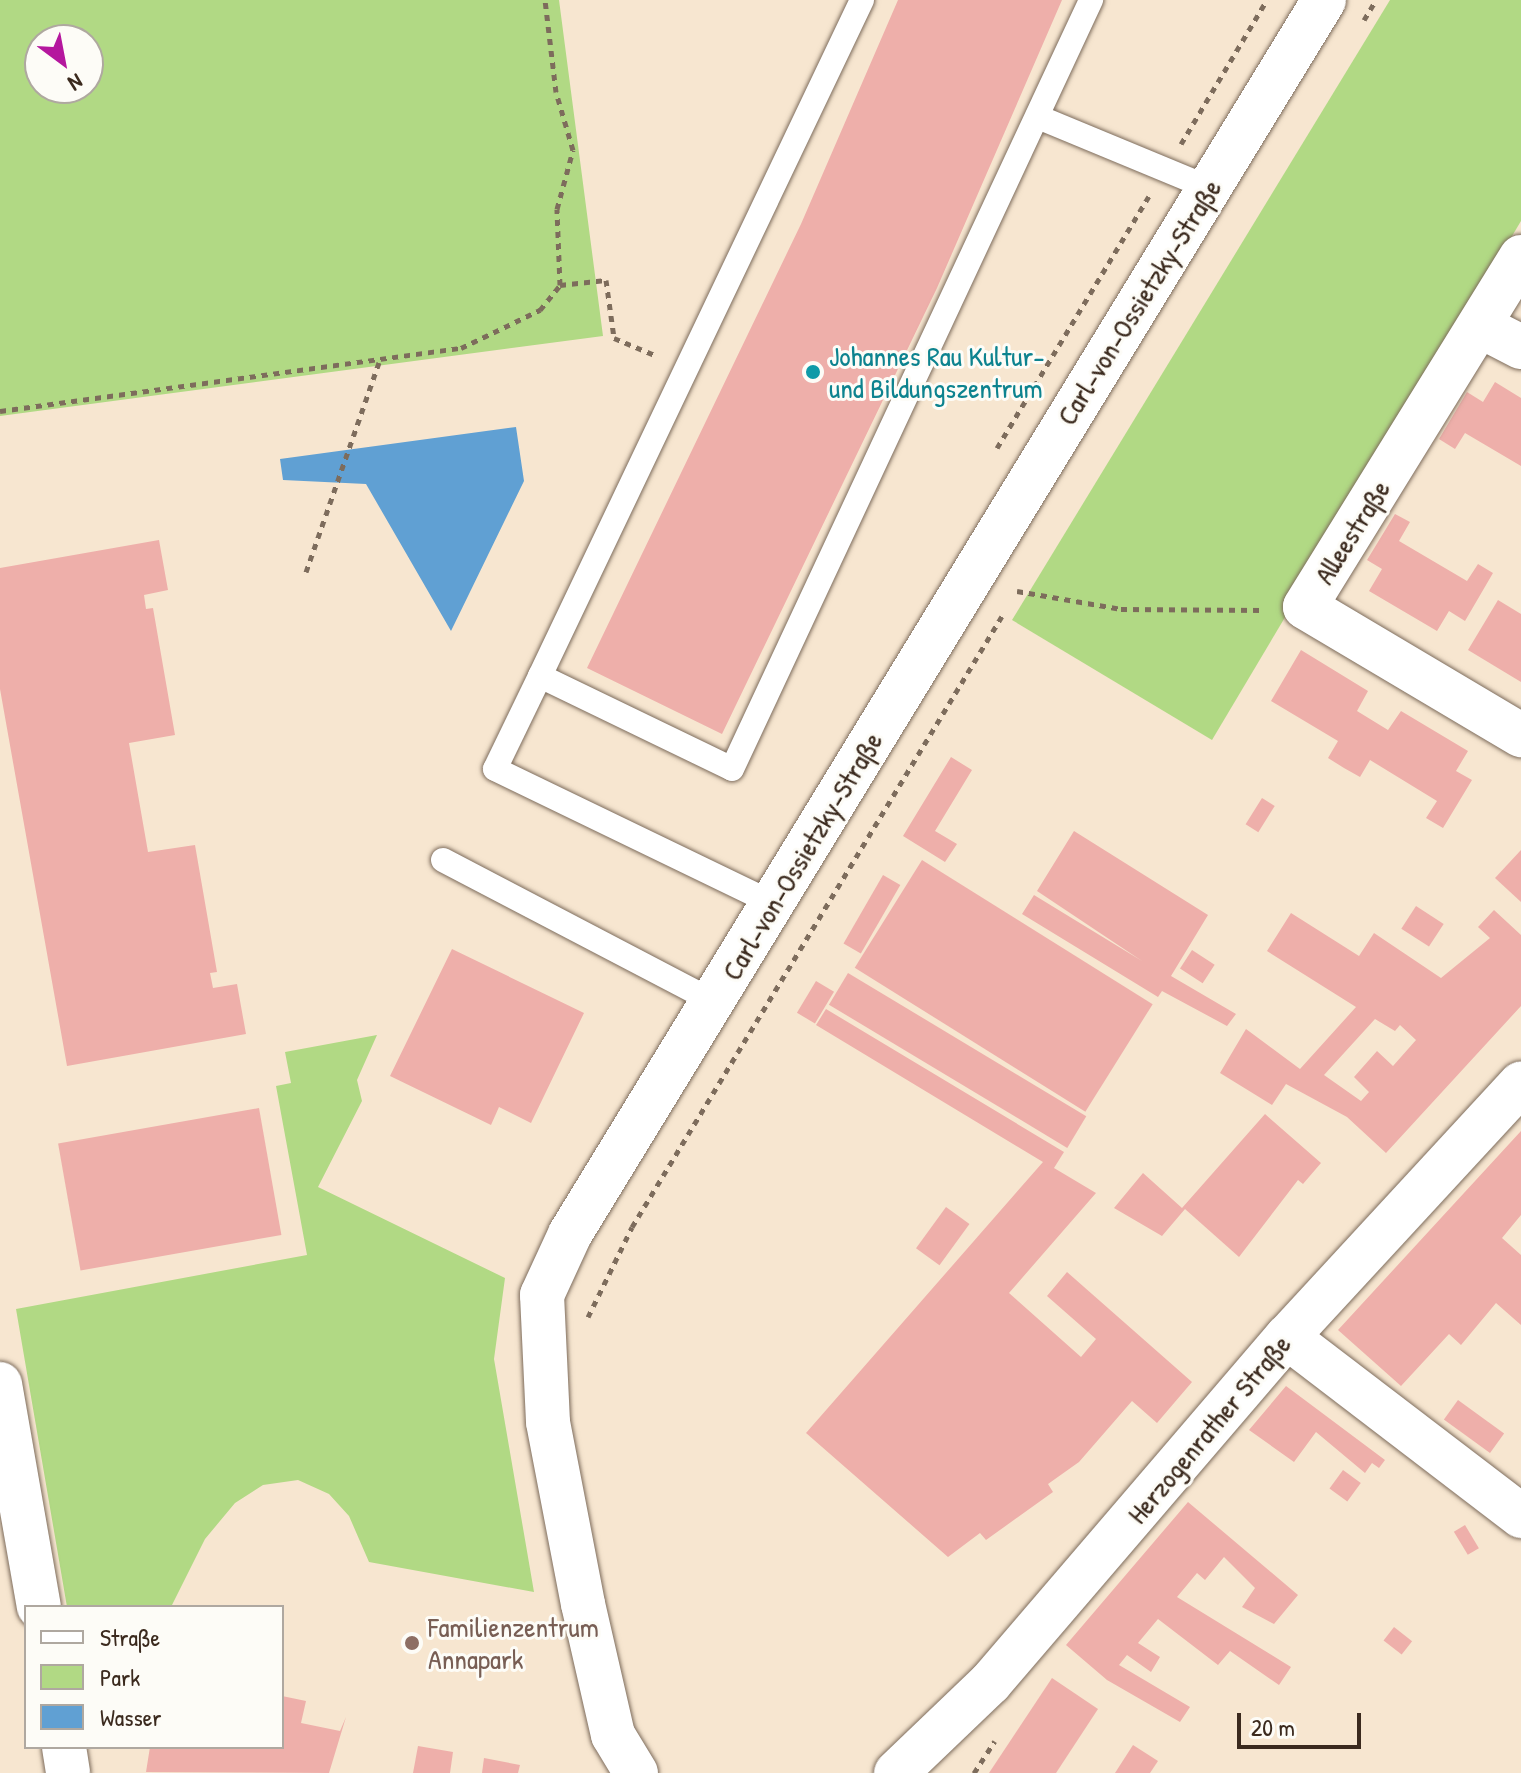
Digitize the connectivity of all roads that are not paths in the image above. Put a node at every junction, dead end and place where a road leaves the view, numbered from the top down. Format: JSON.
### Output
{"nodes":[{"id":1,"x":862,"y":0,"type":"edge"},
{"id":2,"x":1091,"y":0,"type":"edge"},
{"id":3,"x":1324,"y":0,"type":"edge"},
{"id":4,"x":1038,"y":117,"type":"junction"},
{"id":5,"x":1209,"y":188,"type":"junction"},
{"id":6,"x":1521,"y":257,"type":"edge"},
{"id":7,"x":1482,"y":327,"type":"junction"},
{"id":8,"x":1521,"y":347,"type":"edge"},
{"id":9,"x":540,"y":676,"type":"junction"},
{"id":10,"x":1521,"y":735,"type":"edge"},
{"id":11,"x":443,"y":860,"type":"dead end"},
{"id":12,"x":774,"y":904,"type":"junction"},
{"id":13,"x":713,"y":1001,"type":"junction"},
{"id":14,"x":1521,"y":1083,"type":"edge"},
{"id":15,"x":1287,"y":1337,"type":"junction"},
{"id":16,"x":0,"y":1384,"type":"edge"},
{"id":17,"x":1521,"y":1516,"type":"edge"},
{"id":18,"x":39,"y":1605,"type":"edge"},
{"id":19,"x":64,"y":1749,"type":"edge"},
{"id":20,"x":68,"y":1773,"type":"edge"},
{"id":21,"x":636,"y":1773,"type":"edge"},
{"id":22,"x":896,"y":1773,"type":"edge"}],
"edges":[{"from":1,"to":9,"type":"lane"},
{"from":2,"to":4,"type":"lane"},
{"from":3,"to":5,"type":"street","name":"Carl-von-Ossietzky-Straße"},
{"from":4,"to":5,"type":"lane"},
{"from":4,"to":9,"type":"lane"},
{"from":5,"to":12,"type":"street","name":"Carl-von-Ossietzky-Straße"},
{"from":6,"to":7,"type":"street","name":"Alleestraße"},
{"from":7,"to":8,"type":"street"},
{"from":7,"to":10,"type":"street","name":"Alleestraße"},
{"from":9,"to":12,"type":"lane"},
{"from":11,"to":13,"type":"lane"},
{"from":12,"to":13,"type":"street","name":"Carl-von-Ossietzky-Straße"},
{"from":13,"to":21,"type":"street","name":"Carl-von-Ossietzky-Straße"},
{"from":14,"to":15,"type":"street","name":"Herzogenrather Straße"},
{"from":15,"to":17,"type":"street"},
{"from":15,"to":22,"type":"street","name":"Herzogenrather Straße"},
{"from":16,"to":18,"type":"street"},
{"from":19,"to":20,"type":"street"}]}
